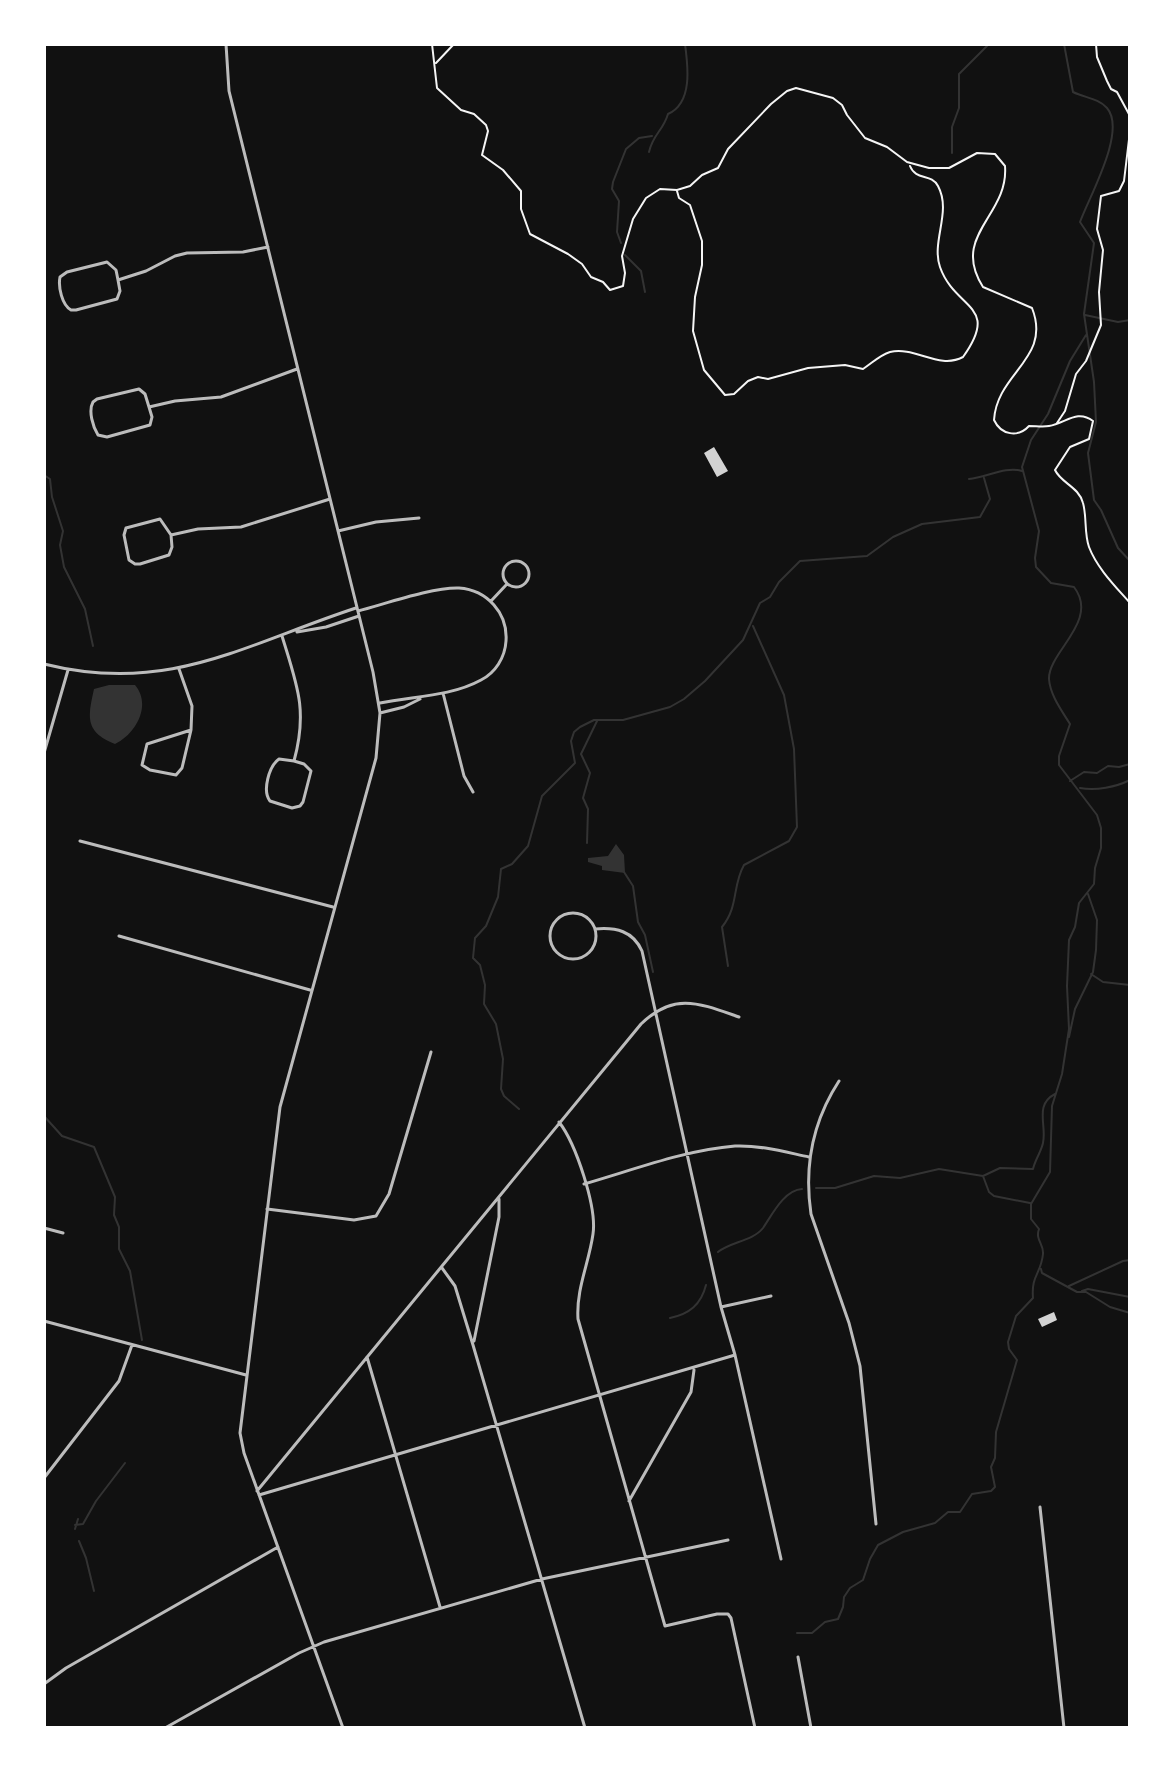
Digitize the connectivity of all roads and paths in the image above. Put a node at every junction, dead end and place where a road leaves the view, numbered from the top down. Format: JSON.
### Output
{"nodes":[{"id":1,"x":226,"y":44,"type":"edge"},
{"id":2,"x":432,"y":44,"type":"edge"},
{"id":3,"x":454,"y":44,"type":"edge"},
{"id":4,"x":1096,"y":44,"type":"edge"},
{"id":5,"x":435,"y":65,"type":"junction"},
{"id":6,"x":1130,"y":116,"type":"edge"},
{"id":7,"x":1130,"y":131,"type":"edge"},
{"id":8,"x":909,"y":163,"type":"junction"},
{"id":9,"x":677,"y":190,"type":"junction"},
{"id":10,"x":268,"y":247,"type":"junction"},
{"id":11,"x":118,"y":280,"type":"junction"},
{"id":12,"x":297,"y":369,"type":"junction"},
{"id":13,"x":149,"y":407,"type":"junction"},
{"id":14,"x":1056,"y":424,"type":"junction"},
{"id":15,"x":330,"y":499,"type":"junction"},
{"id":16,"x":419,"y":518,"type":"dead end"},
{"id":17,"x":338,"y":531,"type":"junction"},
{"id":18,"x":171,"y":535,"type":"junction"},
{"id":19,"x":507,"y":584,"type":"junction"},
{"id":20,"x":491,"y":601,"type":"junction"},
{"id":21,"x":1130,"y":603,"type":"edge"},
{"id":22,"x":357,"y":609,"type":"junction"},
{"id":23,"x":359,"y":616,"type":"junction"},
{"id":24,"x":294,"y":633,"type":"junction"},
{"id":25,"x":282,"y":636,"type":"junction"},
{"id":26,"x":44,"y":664,"type":"edge"},
{"id":27,"x":179,"y":669,"type":"junction"},
{"id":28,"x":68,"y":670,"type":"junction"},
{"id":29,"x":443,"y":692,"type":"junction"},
{"id":30,"x":424,"y":697,"type":"junction"},
{"id":31,"x":379,"y":703,"type":"junction"},
{"id":32,"x":380,"y":713,"type":"junction"},
{"id":33,"x":191,"y":730,"type":"junction"},
{"id":34,"x":44,"y":734,"type":"edge"},
{"id":35,"x":50,"y":736,"type":"junction"},
{"id":36,"x":44,"y":753,"type":"edge"},
{"id":37,"x":294,"y":761,"type":"junction"},
{"id":38,"x":473,"y":792,"type":"dead end"},
{"id":39,"x":80,"y":841,"type":"dead end"},
{"id":40,"x":333,"y":907,"type":"junction"},
{"id":41,"x":595,"y":929,"type":"junction"},
{"id":42,"x":119,"y":936,"type":"dead end"},
{"id":43,"x":310,"y":990,"type":"junction"},
{"id":44,"x":656,"y":1009,"type":"junction"},
{"id":45,"x":739,"y":1017,"type":"dead end"},
{"id":46,"x":431,"y":1052,"type":"dead end"},
{"id":47,"x":839,"y":1081,"type":"dead end"},
{"id":48,"x":559,"y":1122,"type":"junction"},
{"id":49,"x":688,"y":1155,"type":"junction"},
{"id":50,"x":809,"y":1157,"type":"junction"},
{"id":51,"x":584,"y":1184,"type":"junction"},
{"id":52,"x":498,"y":1198,"type":"junction"},
{"id":53,"x":267,"y":1209,"type":"junction"},
{"id":54,"x":44,"y":1228,"type":"edge"},
{"id":55,"x":63,"y":1233,"type":"dead end"},
{"id":56,"x":442,"y":1268,"type":"junction"},
{"id":57,"x":771,"y":1296,"type":"dead end"},
{"id":58,"x":721,"y":1307,"type":"junction"},
{"id":59,"x":44,"y":1321,"type":"edge"},
{"id":60,"x":132,"y":1345,"type":"junction"},
{"id":61,"x":473,"y":1345,"type":"junction"},
{"id":62,"x":735,"y":1355,"type":"junction"},
{"id":63,"x":367,"y":1357,"type":"junction"},
{"id":64,"x":694,"y":1369,"type":"junction"},
{"id":65,"x":246,"y":1375,"type":"junction"},
{"id":66,"x":598,"y":1396,"type":"junction"},
{"id":67,"x":497,"y":1426,"type":"junction"},
{"id":68,"x":396,"y":1455,"type":"junction"},
{"id":69,"x":44,"y":1478,"type":"edge"},
{"id":70,"x":258,"y":1493,"type":"junction"},
{"id":71,"x":629,"y":1501,"type":"junction"},
{"id":72,"x":1040,"y":1507,"type":"dead end"},
{"id":73,"x":876,"y":1524,"type":"dead end"},
{"id":74,"x":728,"y":1540,"type":"dead end"},
{"id":75,"x":278,"y":1547,"type":"junction"},
{"id":76,"x":645,"y":1557,"type":"junction"},
{"id":77,"x":781,"y":1559,"type":"dead end"},
{"id":78,"x":542,"y":1579,"type":"junction"},
{"id":79,"x":440,"y":1608,"type":"junction"},
{"id":80,"x":313,"y":1645,"type":"junction"},
{"id":81,"x":798,"y":1657,"type":"dead end"},
{"id":82,"x":44,"y":1684,"type":"edge"},
{"id":83,"x":165,"y":1728,"type":"edge"},
{"id":84,"x":343,"y":1728,"type":"edge"},
{"id":85,"x":585,"y":1728,"type":"edge"},
{"id":86,"x":755,"y":1728,"type":"edge"},
{"id":87,"x":811,"y":1728,"type":"edge"},
{"id":88,"x":1064,"y":1728,"type":"edge"}],
"edges":[{"from":1,"to":10,"type":"street"},
{"from":2,"to":5,"type":"path"},
{"from":3,"to":5,"type":"path"},
{"from":4,"to":6,"type":"path"},
{"from":5,"to":9,"type":"path"},
{"from":7,"to":14,"type":"path"},
{"from":8,"to":9,"type":"path"},
{"from":8,"to":9,"type":"path"},
{"from":8,"to":14,"type":"path"},
{"from":10,"to":11,"type":"street"},
{"from":10,"to":12,"type":"street"},
{"from":11,"to":11,"type":"street"},
{"from":12,"to":13,"type":"street"},
{"from":12,"to":15,"type":"street"},
{"from":13,"to":13,"type":"street"},
{"from":14,"to":21,"type":"path"},
{"from":15,"to":17,"type":"street"},
{"from":15,"to":18,"type":"street"},
{"from":16,"to":17,"type":"street"},
{"from":17,"to":22,"type":"street"},
{"from":18,"to":18,"type":"street"},
{"from":19,"to":19,"type":"street"},
{"from":19,"to":20,"type":"street"},
{"from":20,"to":22,"type":"street"},
{"from":20,"to":29,"type":"street"},
{"from":22,"to":23,"type":"street"},
{"from":22,"to":24,"type":"street"},
{"from":23,"to":24,"type":"street"},
{"from":23,"to":31,"type":"street"},
{"from":24,"to":25,"type":"street"},
{"from":25,"to":27,"type":"street"},
{"from":25,"to":37,"type":"street"},
{"from":26,"to":28,"type":"street"},
{"from":27,"to":28,"type":"street"},
{"from":27,"to":33,"type":"street"},
{"from":28,"to":35,"type":"street"},
{"from":29,"to":30,"type":"street"},
{"from":29,"to":38,"type":"street"},
{"from":30,"to":31,"type":"street"},
{"from":30,"to":32,"type":"street"},
{"from":31,"to":32,"type":"street"},
{"from":32,"to":40,"type":"street"},
{"from":33,"to":33,"type":"street"},
{"from":34,"to":35,"type":"street"},
{"from":35,"to":36,"type":"street"},
{"from":37,"to":37,"type":"street"},
{"from":39,"to":40,"type":"street"},
{"from":40,"to":43,"type":"street"},
{"from":41,"to":41,"type":"street"},
{"from":41,"to":44,"type":"street"},
{"from":42,"to":43,"type":"street"},
{"from":43,"to":53,"type":"street"},
{"from":44,"to":45,"type":"street"},
{"from":44,"to":48,"type":"street"},
{"from":44,"to":49,"type":"street"},
{"from":46,"to":53,"type":"street"},
{"from":47,"to":50,"type":"street"},
{"from":48,"to":51,"type":"street"},
{"from":48,"to":52,"type":"street"},
{"from":49,"to":50,"type":"street"},
{"from":49,"to":51,"type":"street"},
{"from":49,"to":58,"type":"street"},
{"from":50,"to":73,"type":"street"},
{"from":51,"to":66,"type":"street"},
{"from":52,"to":56,"type":"street"},
{"from":52,"to":61,"type":"street"},
{"from":53,"to":65,"type":"street"},
{"from":54,"to":55,"type":"street"},
{"from":56,"to":61,"type":"street"},
{"from":56,"to":63,"type":"street"},
{"from":57,"to":58,"type":"street"},
{"from":58,"to":62,"type":"street"},
{"from":59,"to":60,"type":"street"},
{"from":60,"to":65,"type":"street"},
{"from":60,"to":69,"type":"street"},
{"from":61,"to":67,"type":"street"},
{"from":62,"to":64,"type":"street"},
{"from":62,"to":77,"type":"street"},
{"from":63,"to":68,"type":"street"},
{"from":63,"to":70,"type":"street"},
{"from":64,"to":66,"type":"street"},
{"from":64,"to":71,"type":"street"},
{"from":65,"to":70,"type":"street"},
{"from":66,"to":67,"type":"street"},
{"from":66,"to":71,"type":"street"},
{"from":67,"to":68,"type":"street"},
{"from":67,"to":78,"type":"street"},
{"from":68,"to":70,"type":"street"},
{"from":68,"to":79,"type":"street"},
{"from":70,"to":75,"type":"street"},
{"from":71,"to":76,"type":"street"},
{"from":72,"to":88,"type":"street"},
{"from":74,"to":76,"type":"street"},
{"from":75,"to":80,"type":"street"},
{"from":75,"to":82,"type":"street"},
{"from":76,"to":78,"type":"street"},
{"from":76,"to":86,"type":"street"},
{"from":78,"to":79,"type":"street"},
{"from":78,"to":85,"type":"street"},
{"from":79,"to":80,"type":"street"},
{"from":80,"to":83,"type":"street"},
{"from":80,"to":84,"type":"street"},
{"from":81,"to":87,"type":"street"}]}
